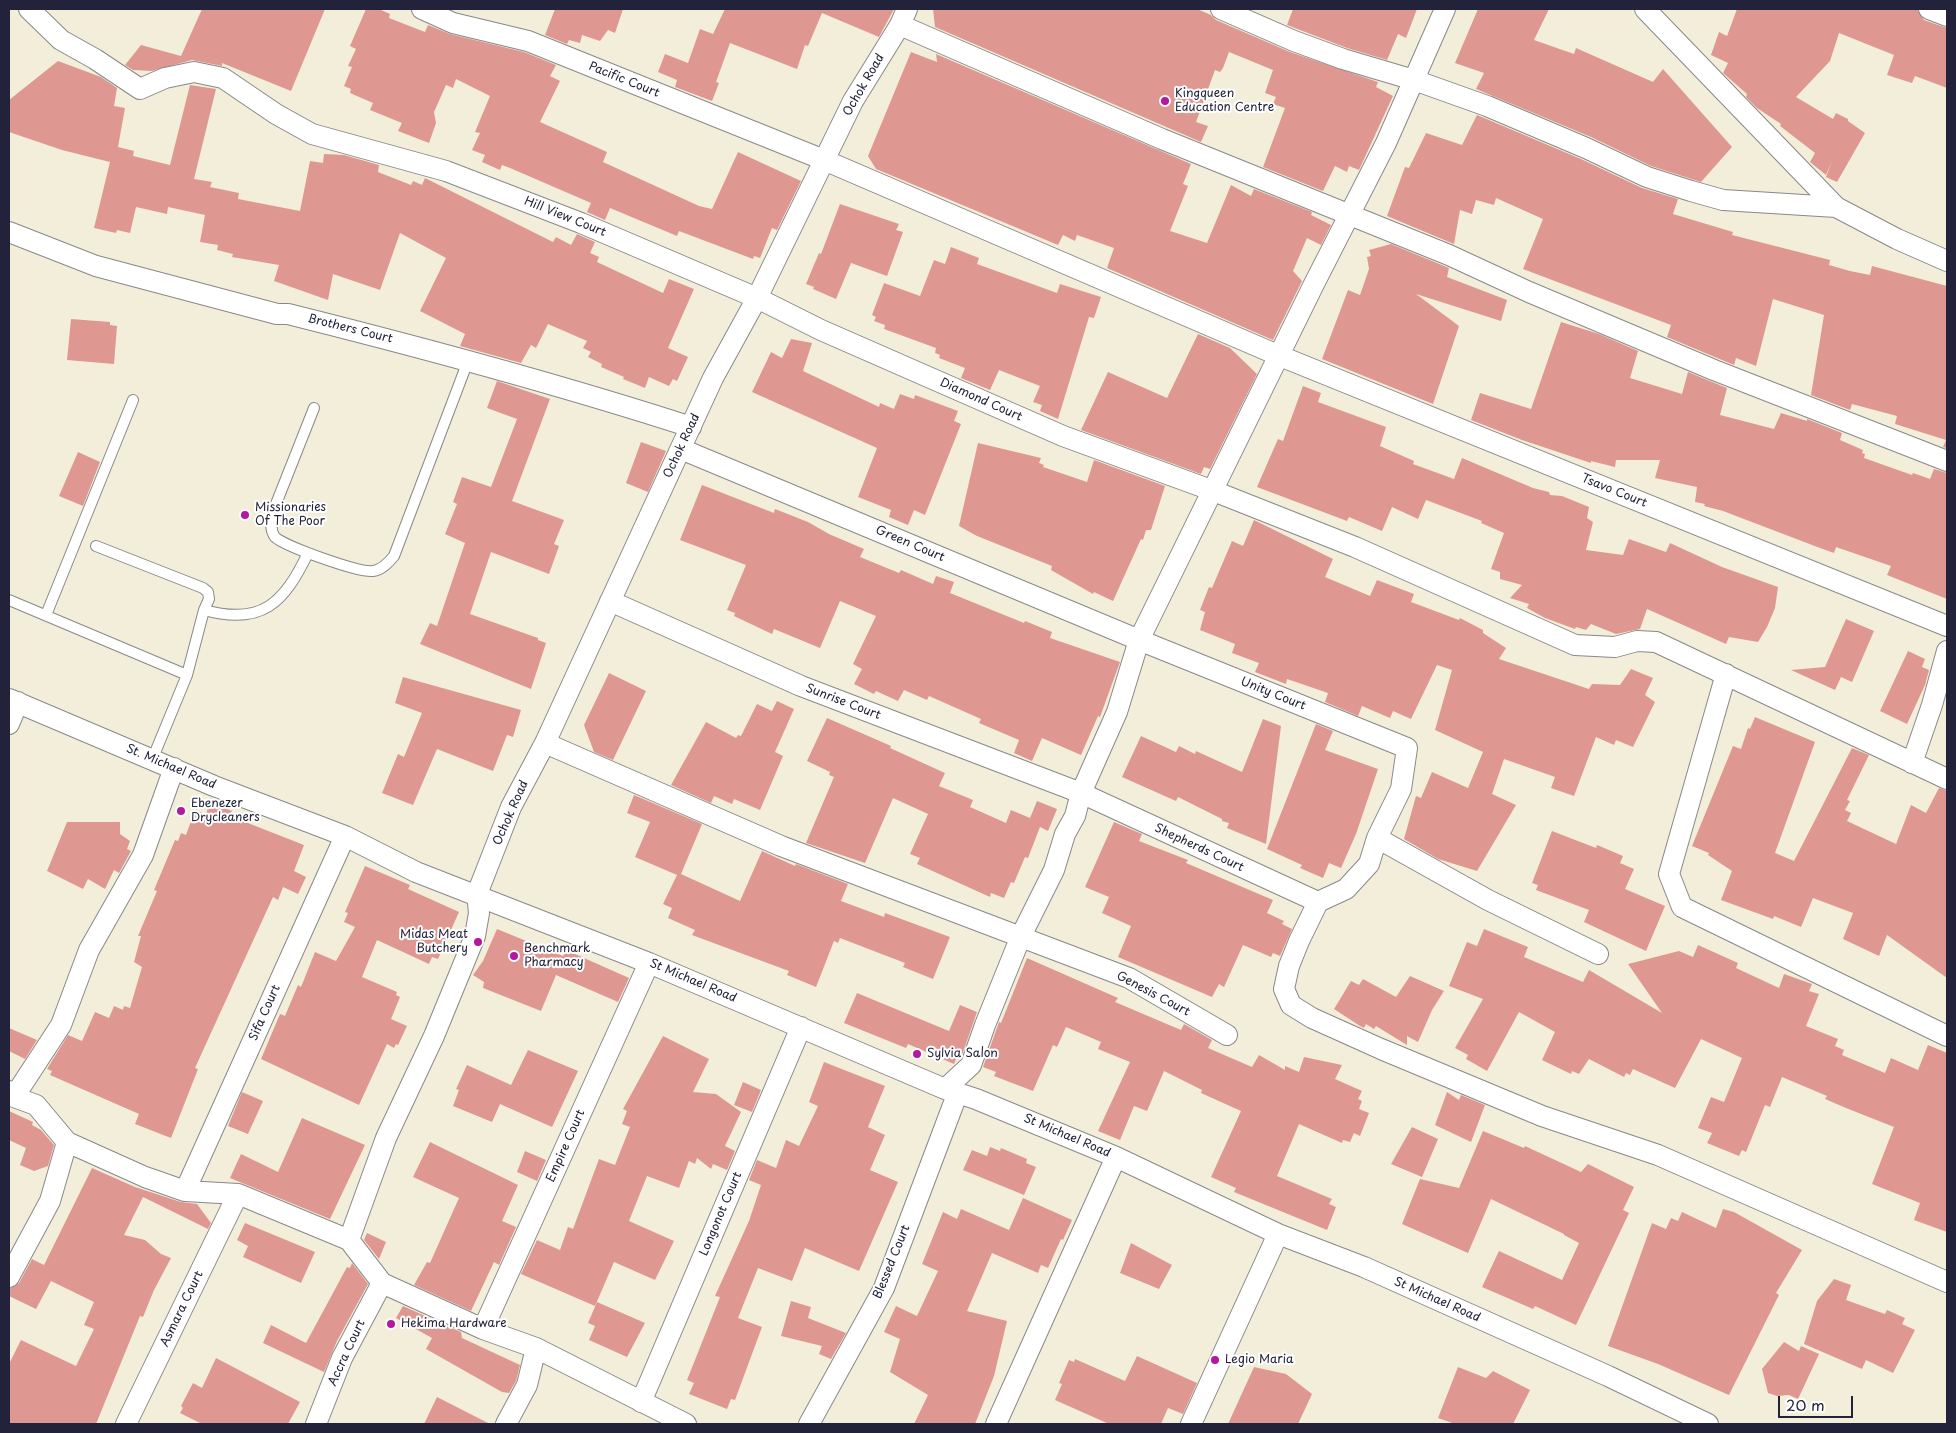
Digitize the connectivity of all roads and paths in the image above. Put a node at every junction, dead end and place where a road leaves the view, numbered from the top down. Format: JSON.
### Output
{"nodes":[{"id":1,"x":29,"y":9,"type":"edge"},
{"id":2,"x":422,"y":9,"type":"edge"},
{"id":3,"x":1221,"y":9,"type":"edge"},
{"id":4,"x":1445,"y":9,"type":"edge"},
{"id":5,"x":1645,"y":9,"type":"edge"},
{"id":6,"x":1929,"y":9,"type":"edge"},
{"id":7,"x":1947,"y":16,"type":"edge"},
{"id":8,"x":903,"y":17,"type":"edge"},
{"id":9,"x":1414,"y":80,"type":"junction"},
{"id":10,"x":824,"y":160,"type":"junction"},
{"id":11,"x":1836,"y":207,"type":"junction"},
{"id":12,"x":1350,"y":214,"type":"junction"},
{"id":13,"x":9,"y":232,"type":"edge"},
{"id":14,"x":1947,"y":262,"type":"edge"},
{"id":15,"x":757,"y":298,"type":"junction"},
{"id":16,"x":1280,"y":356,"type":"junction"},
{"id":17,"x":468,"y":361,"type":"junction"},
{"id":18,"x":133,"y":400,"type":"dead end"},
{"id":19,"x":314,"y":408,"type":"dead end"},
{"id":20,"x":692,"y":427,"type":"junction"},
{"id":21,"x":681,"y":449,"type":"junction"},
{"id":22,"x":1947,"y":462,"type":"edge"},
{"id":23,"x":1211,"y":490,"type":"junction"},
{"id":24,"x":96,"y":546,"type":"dead end"},
{"id":25,"x":308,"y":553,"type":"junction"},
{"id":26,"x":9,"y":600,"type":"edge"},
{"id":27,"x":610,"y":601,"type":"junction"},
{"id":28,"x":204,"y":610,"type":"junction"},
{"id":29,"x":46,"y":615,"type":"junction"},
{"id":30,"x":1947,"y":626,"type":"edge"},
{"id":31,"x":1139,"y":640,"type":"junction"},
{"id":32,"x":1947,"y":651,"type":"edge"},
{"id":33,"x":1726,"y":674,"type":"junction"},
{"id":34,"x":187,"y":675,"type":"junction"},
{"id":35,"x":13,"y":700,"type":"edge"},
{"id":36,"x":9,"y":724,"type":"edge"},
{"id":37,"x":545,"y":743,"type":"junction"},
{"id":38,"x":152,"y":760,"type":"junction"},
{"id":39,"x":1912,"y":762,"type":"junction"},
{"id":40,"x":174,"y":768,"type":"junction"},
{"id":41,"x":1947,"y":779,"type":"edge"},
{"id":42,"x":1081,"y":793,"type":"junction"},
{"id":43,"x":345,"y":836,"type":"junction"},
{"id":44,"x":1377,"y":838,"type":"junction"},
{"id":45,"x":416,"y":872,"type":"joint"},
{"id":46,"x":476,"y":894,"type":"junction"},
{"id":47,"x":1318,"y":902,"type":"junction"},
{"id":48,"x":1021,"y":936,"type":"junction"},
{"id":49,"x":1598,"y":954,"type":"dead end"},
{"id":50,"x":649,"y":962,"type":"junction"},
{"id":51,"x":801,"y":1027,"type":"junction"},
{"id":52,"x":1226,"y":1035,"type":"dead end"},
{"id":53,"x":1947,"y":1036,"type":"edge"},
{"id":54,"x":952,"y":1090,"type":"junction"},
{"id":55,"x":11,"y":1094,"type":"edge"},
{"id":56,"x":67,"y":1142,"type":"junction"},
{"id":57,"x":1116,"y":1157,"type":"junction"},
{"id":58,"x":185,"y":1190,"type":"junction"},
{"id":59,"x":238,"y":1194,"type":"junction"},
{"id":60,"x":1278,"y":1234,"type":"junction"},
{"id":61,"x":349,"y":1240,"type":"junction"},
{"id":62,"x":9,"y":1277,"type":"edge"},
{"id":63,"x":1947,"y":1282,"type":"edge"},
{"id":64,"x":382,"y":1283,"type":"junction"},
{"id":65,"x":483,"y":1329,"type":"junction"},
{"id":66,"x":536,"y":1348,"type":"junction"},
{"id":67,"x":641,"y":1402,"type":"junction"},
{"id":68,"x":126,"y":1424,"type":"edge"},
{"id":69,"x":316,"y":1424,"type":"edge"},
{"id":70,"x":506,"y":1424,"type":"edge"},
{"id":71,"x":686,"y":1424,"type":"edge"},
{"id":72,"x":809,"y":1424,"type":"edge"},
{"id":73,"x":996,"y":1424,"type":"edge"},
{"id":74,"x":1191,"y":1424,"type":"edge"},
{"id":75,"x":1708,"y":1424,"type":"edge"}],
"edges":[{"from":1,"to":15,"type":"street","name":"Hill View Court"},
{"from":2,"to":10,"type":"street","name":"Pacific Court"},
{"from":3,"to":9,"type":"street"},
{"from":4,"to":9,"type":"street"},
{"from":5,"to":11,"type":"street"},
{"from":6,"to":7,"type":"street"},
{"from":8,"to":10,"type":"street","name":"Ochok Road"},
{"from":8,"to":12,"type":"street"},
{"from":9,"to":11,"type":"street"},
{"from":9,"to":12,"type":"street"},
{"from":10,"to":15,"type":"street","name":"Ochok Road"},
{"from":10,"to":16,"type":"street","name":"Pacific Court"},
{"from":11,"to":14,"type":"street"},
{"from":12,"to":16,"type":"street"},
{"from":12,"to":22,"type":"street"},
{"from":13,"to":17,"type":"street","name":"Brothers Court"},
{"from":15,"to":20,"type":"street","name":"Ochok Road"},
{"from":15,"to":23,"type":"street","name":"Diamond Court"},
{"from":16,"to":23,"type":"street"},
{"from":16,"to":30,"type":"street","name":"Tsavo Court"},
{"from":17,"to":20,"type":"street","name":"Brothers Court"},
{"from":17,"to":25,"type":"lane"},
{"from":18,"to":29,"type":"lane"},
{"from":19,"to":25,"type":"lane"},
{"from":20,"to":21,"type":"street","name":"Ochok Road"},
{"from":21,"to":27,"type":"street","name":"Ochok Road"},
{"from":21,"to":31,"type":"street","name":"Green Court"},
{"from":23,"to":31,"type":"street"},
{"from":23,"to":33,"type":"street","name":"Diamond Court"},
{"from":24,"to":28,"type":"lane"},
{"from":25,"to":28,"type":"lane"},
{"from":26,"to":29,"type":"lane"},
{"from":27,"to":37,"type":"street","name":"Ochok Road"},
{"from":27,"to":42,"type":"street","name":"Sunrise Court"},
{"from":28,"to":34,"type":"lane"},
{"from":29,"to":34,"type":"lane"},
{"from":31,"to":42,"type":"street"},
{"from":31,"to":44,"type":"street","name":"Unity Court"},
{"from":32,"to":39,"type":"street"},
{"from":33,"to":39,"type":"street","name":"Diamond Court"},
{"from":33,"to":53,"type":"street"},
{"from":34,"to":38,"type":"lane"},
{"from":35,"to":36,"type":"street"},
{"from":35,"to":38,"type":"street","name":"St. Michael Road"},
{"from":37,"to":46,"type":"street","name":"Ochok Road"},
{"from":37,"to":48,"type":"street","name":"Genesis Court"},
{"from":38,"to":40,"type":"street","name":"St. Michael Road"},
{"from":39,"to":41,"type":"street","name":"Diamond Court"},
{"from":40,"to":43,"type":"street","name":"St. Michael Road"},
{"from":40,"to":55,"type":"street"},
{"from":42,"to":47,"type":"street","name":"Shepherds Court"},
{"from":42,"to":48,"type":"street"},
{"from":43,"to":45,"type":"street","name":"St. Michael Road"},
{"from":43,"to":58,"type":"street","name":"Sifa Court"},
{"from":44,"to":47,"type":"street"},
{"from":44,"to":49,"type":"street"},
{"from":45,"to":46,"type":"street","name":"St Michael Road"},
{"from":46,"to":50,"type":"street","name":"St Michael Road"},
{"from":46,"to":61,"type":"street"},
{"from":47,"to":63,"type":"street"},
{"from":48,"to":52,"type":"street","name":"Genesis Court"},
{"from":48,"to":54,"type":"street"},
{"from":50,"to":51,"type":"street","name":"St Michael Road"},
{"from":50,"to":65,"type":"street","name":"Empire Court"},
{"from":51,"to":54,"type":"street","name":"St Michael Road"},
{"from":51,"to":67,"type":"street","name":"Longonot Court"},
{"from":54,"to":57,"type":"street","name":"St Michael Road"},
{"from":54,"to":72,"type":"street","name":"Blessed Court"},
{"from":55,"to":56,"type":"street"},
{"from":56,"to":58,"type":"street"},
{"from":56,"to":62,"type":"street"},
{"from":57,"to":60,"type":"street","name":"St Michael Road"},
{"from":57,"to":73,"type":"street"},
{"from":58,"to":59,"type":"street"},
{"from":59,"to":61,"type":"street"},
{"from":59,"to":68,"type":"street","name":"Asmara Court"},
{"from":60,"to":74,"type":"street"},
{"from":60,"to":75,"type":"street","name":"St Michael Road"},
{"from":61,"to":64,"type":"street"},
{"from":64,"to":65,"type":"street"},
{"from":64,"to":69,"type":"street","name":"Accra Court"},
{"from":65,"to":66,"type":"street"},
{"from":66,"to":67,"type":"street"},
{"from":66,"to":70,"type":"street"},
{"from":67,"to":71,"type":"street"}]}
